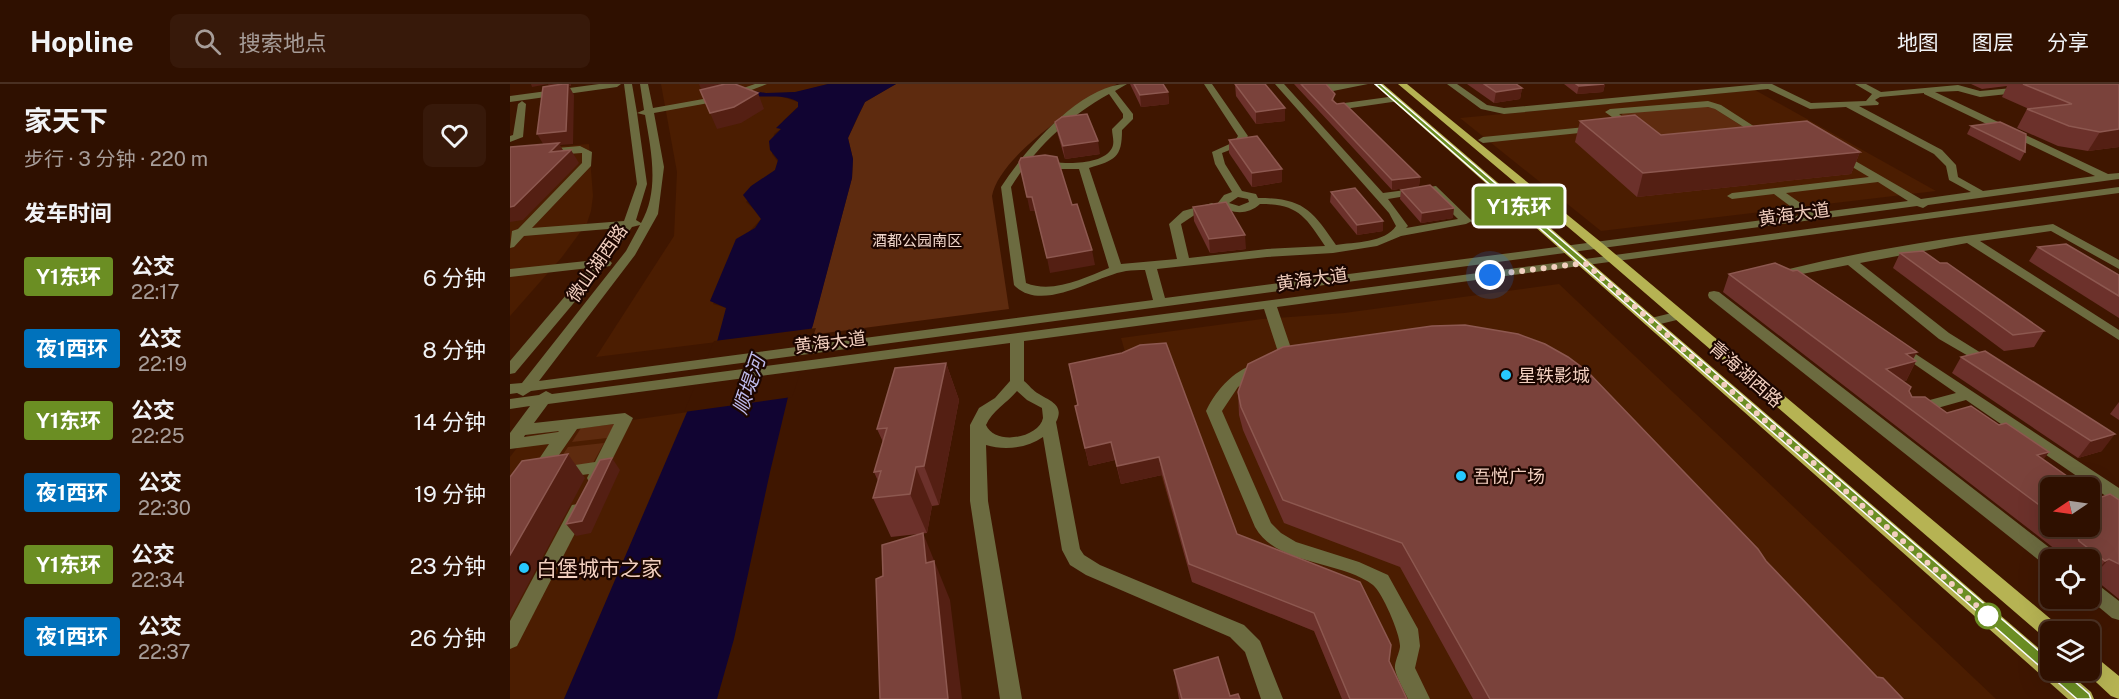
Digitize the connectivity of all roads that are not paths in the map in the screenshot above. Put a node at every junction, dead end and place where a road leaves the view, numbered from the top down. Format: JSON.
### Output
{"nodes":[{"id":1,"x":617,"y":84,"type":"edge"},
{"id":2,"x":628,"y":84,"type":"edge"},
{"id":3,"x":644,"y":84,"type":"edge"},
{"id":4,"x":1123,"y":84,"type":"edge"},
{"id":5,"x":1208,"y":84,"type":"edge"},
{"id":6,"x":1279,"y":84,"type":"edge"},
{"id":7,"x":1329,"y":84,"type":"edge"},
{"id":8,"x":1364,"y":84,"type":"edge"},
{"id":9,"x":1378,"y":84,"type":"edge"},
{"id":10,"x":1402,"y":84,"type":"edge"},
{"id":11,"x":1451,"y":84,"type":"edge"},
{"id":12,"x":1859,"y":84,"type":"edge"},
{"id":13,"x":762,"y":85,"type":"edge"},
{"id":14,"x":1766,"y":85,"type":"edge"},
{"id":15,"x":2038,"y":88,"type":"edge"},
{"id":16,"x":1110,"y":90,"type":"junction"},
{"id":17,"x":1923,"y":92,"type":"junction"},
{"id":18,"x":1881,"y":95,"type":"junction"},
{"id":19,"x":510,"y":99,"type":"edge"},
{"id":20,"x":1396,"y":99,"type":"junction"},
{"id":21,"x":522,"y":104,"type":"dead end"},
{"id":22,"x":1849,"y":105,"type":"junction"},
{"id":23,"x":1337,"y":107,"type":"edge"},
{"id":24,"x":649,"y":111,"type":"junction"},
{"id":25,"x":632,"y":114,"type":"junction"},
{"id":26,"x":1629,"y":126,"type":"junction"},
{"id":27,"x":1617,"y":127,"type":"edge"},
{"id":28,"x":1606,"y":128,"type":"edge"},
{"id":29,"x":1638,"y":133,"type":"edge"},
{"id":30,"x":1777,"y":136,"type":"edge"},
{"id":31,"x":1766,"y":137,"type":"junction"},
{"id":32,"x":510,"y":139,"type":"edge"},
{"id":33,"x":1754,"y":139,"type":"edge"},
{"id":34,"x":1483,"y":140,"type":"dead end"},
{"id":35,"x":1824,"y":146,"type":"edge"},
{"id":36,"x":510,"y":155,"type":"edge"},
{"id":37,"x":1028,"y":155,"type":"junction"},
{"id":38,"x":1083,"y":166,"type":"junction"},
{"id":39,"x":2112,"y":178,"type":"edge"},
{"id":40,"x":1880,"y":179,"type":"junction"},
{"id":41,"x":2119,"y":190,"type":"edge"},
{"id":42,"x":1776,"y":191,"type":"junction"},
{"id":43,"x":1238,"y":194,"type":"junction"},
{"id":44,"x":1983,"y":195,"type":"junction"},
{"id":45,"x":1380,"y":196,"type":"junction"},
{"id":46,"x":1732,"y":196,"type":"dead end"},
{"id":47,"x":1256,"y":201,"type":"junction"},
{"id":48,"x":1919,"y":203,"type":"junction"},
{"id":49,"x":1223,"y":204,"type":"junction"},
{"id":50,"x":1548,"y":204,"type":"junction"},
{"id":51,"x":1522,"y":209,"type":"junction"},
{"id":52,"x":1938,"y":214,"type":"junction"},
{"id":53,"x":1813,"y":217,"type":"junction"},
{"id":54,"x":648,"y":222,"type":"junction"},
{"id":55,"x":629,"y":224,"type":"junction"},
{"id":56,"x":515,"y":233,"type":"edge"},
{"id":57,"x":1398,"y":233,"type":"junction"},
{"id":58,"x":1969,"y":239,"type":"junction"},
{"id":59,"x":510,"y":244,"type":"edge"},
{"id":60,"x":1598,"y":246,"type":"junction"},
{"id":61,"x":1333,"y":249,"type":"junction"},
{"id":62,"x":1569,"y":250,"type":"junction"},
{"id":63,"x":1613,"y":259,"type":"junction"},
{"id":64,"x":1849,"y":260,"type":"junction"},
{"id":65,"x":624,"y":262,"type":"junction"},
{"id":66,"x":1184,"y":262,"type":"junction"},
{"id":67,"x":1585,"y":263,"type":"junction"},
{"id":68,"x":600,"y":264,"type":"junction"},
{"id":69,"x":1150,"y":266,"type":"junction"},
{"id":70,"x":2119,"y":266,"type":"edge"},
{"id":71,"x":1116,"y":269,"type":"junction"},
{"id":72,"x":510,"y":273,"type":"edge"},
{"id":73,"x":1814,"y":289,"type":"edge"},
{"id":74,"x":1714,"y":296,"type":"dead end"},
{"id":75,"x":1160,"y":303,"type":"junction"},
{"id":76,"x":1269,"y":304,"type":"junction"},
{"id":77,"x":1680,"y":315,"type":"junction"},
{"id":78,"x":1652,"y":322,"type":"junction"},
{"id":79,"x":2119,"y":336,"type":"edge"},
{"id":80,"x":1017,"y":338,"type":"junction"},
{"id":81,"x":1891,"y":341,"type":"edge"},
{"id":82,"x":510,"y":370,"type":"edge"},
{"id":83,"x":2005,"y":374,"type":"edge"},
{"id":84,"x":1017,"y":382,"type":"junction"},
{"id":85,"x":556,"y":383,"type":"junction"},
{"id":86,"x":527,"y":387,"type":"junction"},
{"id":87,"x":1968,"y":394,"type":"junction"},
{"id":88,"x":544,"y":400,"type":"junction"},
{"id":89,"x":511,"y":401,"type":"edge"},
{"id":90,"x":1908,"y":411,"type":"edge"},
{"id":91,"x":1049,"y":423,"type":"junction"},
{"id":92,"x":568,"y":431,"type":"junction"},
{"id":93,"x":978,"y":431,"type":"junction"},
{"id":94,"x":514,"y":439,"type":"edge"},
{"id":95,"x":601,"y":466,"type":"junction"},
{"id":96,"x":2119,"y":497,"type":"edge"},
{"id":97,"x":2040,"y":550,"type":"edge"},
{"id":98,"x":2100,"y":597,"type":"edge"},
{"id":99,"x":2119,"y":612,"type":"edge"},
{"id":100,"x":2040,"y":622,"type":"edge"},
{"id":101,"x":510,"y":640,"type":"edge"},
{"id":102,"x":2100,"y":673,"type":"edge"},
{"id":103,"x":2119,"y":689,"type":"edge"},
{"id":104,"x":1011,"y":699,"type":"edge"},
{"id":105,"x":1272,"y":699,"type":"edge"},
{"id":106,"x":1419,"y":699,"type":"edge"},
{"id":107,"x":2083,"y":699,"type":"edge"}],
"edges":[{"from":1,"to":19,"type":"street"},
{"from":2,"to":25,"type":"street","name":"微山湖西路"},
{"from":3,"to":24,"type":"street","name":"微山湖西路"},
{"from":4,"to":16,"type":"street"},
{"from":5,"to":43,"type":"street"},
{"from":6,"to":45,"type":"street"},
{"from":7,"to":8,"type":"street"},
{"from":9,"to":20,"type":"main road","name":"青海湖西路"},
{"from":10,"to":50,"type":"main road","name":"青海湖西路"},
{"from":11,"to":14,"type":"street"},
{"from":12,"to":18,"type":"street"},
{"from":13,"to":24,"type":"street"},
{"from":14,"to":22,"type":"street"},
{"from":15,"to":17,"type":"street"},
{"from":16,"to":37,"type":"street"},
{"from":16,"to":38,"type":"street"},
{"from":17,"to":18,"type":"street"},
{"from":17,"to":39,"type":"street"},
{"from":18,"to":22,"type":"street"},
{"from":20,"to":23,"type":"street"},
{"from":20,"to":51,"type":"main road","name":"青海湖西路"},
{"from":21,"to":32,"type":"street"},
{"from":22,"to":44,"type":"street"},
{"from":24,"to":25,"type":"street"},
{"from":24,"to":54,"type":"street","name":"微山湖西路"},
{"from":25,"to":55,"type":"street","name":"微山湖西路"},
{"from":26,"to":27,"type":"street"},
{"from":26,"to":29,"type":"street"},
{"from":26,"to":31,"type":"street"},
{"from":28,"to":34,"type":"street"},
{"from":30,"to":31,"type":"street"},
{"from":31,"to":33,"type":"street"},
{"from":35,"to":40,"type":"street"},
{"from":36,"to":56,"type":"street"},
{"from":37,"to":38,"type":"street"},
{"from":37,"to":71,"type":"street"},
{"from":38,"to":71,"type":"street"},
{"from":39,"to":44,"type":"street","name":"黄海大道"},
{"from":40,"to":42,"type":"street"},
{"from":40,"to":48,"type":"street"},
{"from":41,"to":52,"type":"street","name":"黄海大道"},
{"from":42,"to":46,"type":"street"},
{"from":42,"to":53,"type":"street"},
{"from":43,"to":47,"type":"street"},
{"from":43,"to":49,"type":"street"},
{"from":44,"to":48,"type":"street","name":"黄海大道"},
{"from":45,"to":57,"type":"street"},
{"from":45,"to":57,"type":"street"},
{"from":47,"to":49,"type":"street"},
{"from":47,"to":61,"type":"street"},
{"from":48,"to":52,"type":"street"},
{"from":48,"to":53,"type":"street","name":"黄海大道"},
{"from":49,"to":66,"type":"street"},
{"from":50,"to":51,"type":"street"},
{"from":50,"to":60,"type":"main road","name":"青海湖西路"},
{"from":51,"to":62,"type":"main road","name":"青海湖西路"},
{"from":52,"to":63,"type":"street","name":"黄海大道"},
{"from":53,"to":60,"type":"street","name":"黄海大道"},
{"from":54,"to":55,"type":"street"},
{"from":54,"to":65,"type":"street","name":"微山湖西路"},
{"from":55,"to":56,"type":"street"},
{"from":55,"to":68,"type":"street","name":"微山湖西路"},
{"from":56,"to":59,"type":"street"},
{"from":57,"to":61,"type":"street"},
{"from":58,"to":64,"type":"street"},
{"from":58,"to":70,"type":"street"},
{"from":58,"to":79,"type":"street"},
{"from":60,"to":62,"type":"street","name":"黄海大道"},
{"from":60,"to":63,"type":"main road","name":"青海湖西路"},
{"from":61,"to":66,"type":"street"},
{"from":62,"to":67,"type":"main road","name":"青海湖西路"},
{"from":62,"to":75,"type":"street","name":"黄海大道"},
{"from":63,"to":67,"type":"street","name":"黄海大道"},
{"from":63,"to":77,"type":"main road","name":"青海湖西路"},
{"from":64,"to":73,"type":"street"},
{"from":64,"to":83,"type":"street"},
{"from":65,"to":68,"type":"street"},
{"from":65,"to":86,"type":"street","name":"微山湖西路"},
{"from":66,"to":69,"type":"street"},
{"from":67,"to":76,"type":"street","name":"黄海大道"},
{"from":67,"to":78,"type":"main road","name":"青海湖西路"},
{"from":68,"to":72,"type":"street"},
{"from":68,"to":82,"type":"street","name":"微山湖西路"},
{"from":69,"to":71,"type":"street"},
{"from":69,"to":75,"type":"street"},
{"from":74,"to":97,"type":"street"},
{"from":75,"to":85,"type":"street","name":"黄海大道"},
{"from":76,"to":80,"type":"street","name":"黄海大道"},
{"from":76,"to":106,"type":"street"},
{"from":77,"to":78,"type":"street"},
{"from":77,"to":100,"type":"main road","name":"青海湖西路"},
{"from":78,"to":107,"type":"main road","name":"青海湖西路"},
{"from":80,"to":84,"type":"street"},
{"from":80,"to":88,"type":"street","name":"黄海大道"},
{"from":81,"to":87,"type":"street"},
{"from":84,"to":91,"type":"street"},
{"from":84,"to":93,"type":"street"},
{"from":85,"to":86,"type":"street","name":"黄海大道"},
{"from":85,"to":88,"type":"street"},
{"from":86,"to":89,"type":"street","name":"黄海大道"},
{"from":87,"to":90,"type":"street"},
{"from":87,"to":96,"type":"street"},
{"from":88,"to":89,"type":"street","name":"黄海大道"},
{"from":88,"to":94,"type":"street"},
{"from":91,"to":93,"type":"street"},
{"from":91,"to":105,"type":"street"},
{"from":92,"to":94,"type":"street"},
{"from":92,"to":95,"type":"street"},
{"from":92,"to":95,"type":"street"},
{"from":93,"to":104,"type":"street"},
{"from":95,"to":101,"type":"street"},
{"from":98,"to":99,"type":"street"},
{"from":102,"to":103,"type":"main road"}]}
